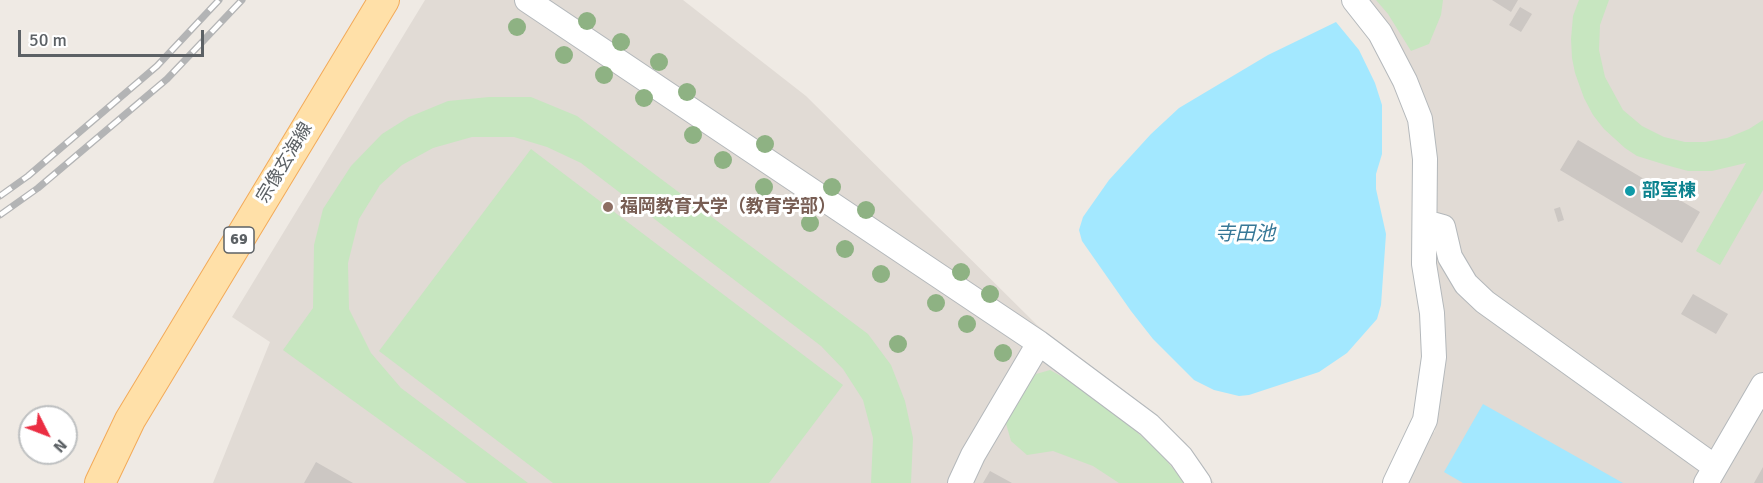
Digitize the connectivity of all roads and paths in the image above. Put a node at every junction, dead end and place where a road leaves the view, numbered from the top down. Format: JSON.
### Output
{"nodes":[{"id":1,"x":384,"y":0,"type":"edge"},
{"id":2,"x":527,"y":0,"type":"edge"},
{"id":3,"x":1354,"y":0,"type":"edge"},
{"id":4,"x":1425,"y":222,"type":"junction"},
{"id":5,"x":1039,"y":343,"type":"junction"},
{"id":6,"x":1763,"y":385,"type":"edge"},
{"id":7,"x":1710,"y":475,"type":"edge"},
{"id":8,"x":100,"y":483,"type":"edge"},
{"id":9,"x":960,"y":483,"type":"edge"},
{"id":10,"x":1199,"y":483,"type":"edge"},
{"id":11,"x":1395,"y":483,"type":"edge"}],
"edges":[{"from":1,"to":8,"type":"main road","name":"宗像玄海線","number":"69"},
{"from":2,"to":5,"type":"street"},
{"from":3,"to":4,"type":"street"},
{"from":4,"to":7,"type":"street"},
{"from":4,"to":11,"type":"street"},
{"from":5,"to":9,"type":"street"},
{"from":5,"to":10,"type":"street"},
{"from":6,"to":7,"type":"street"}]}
